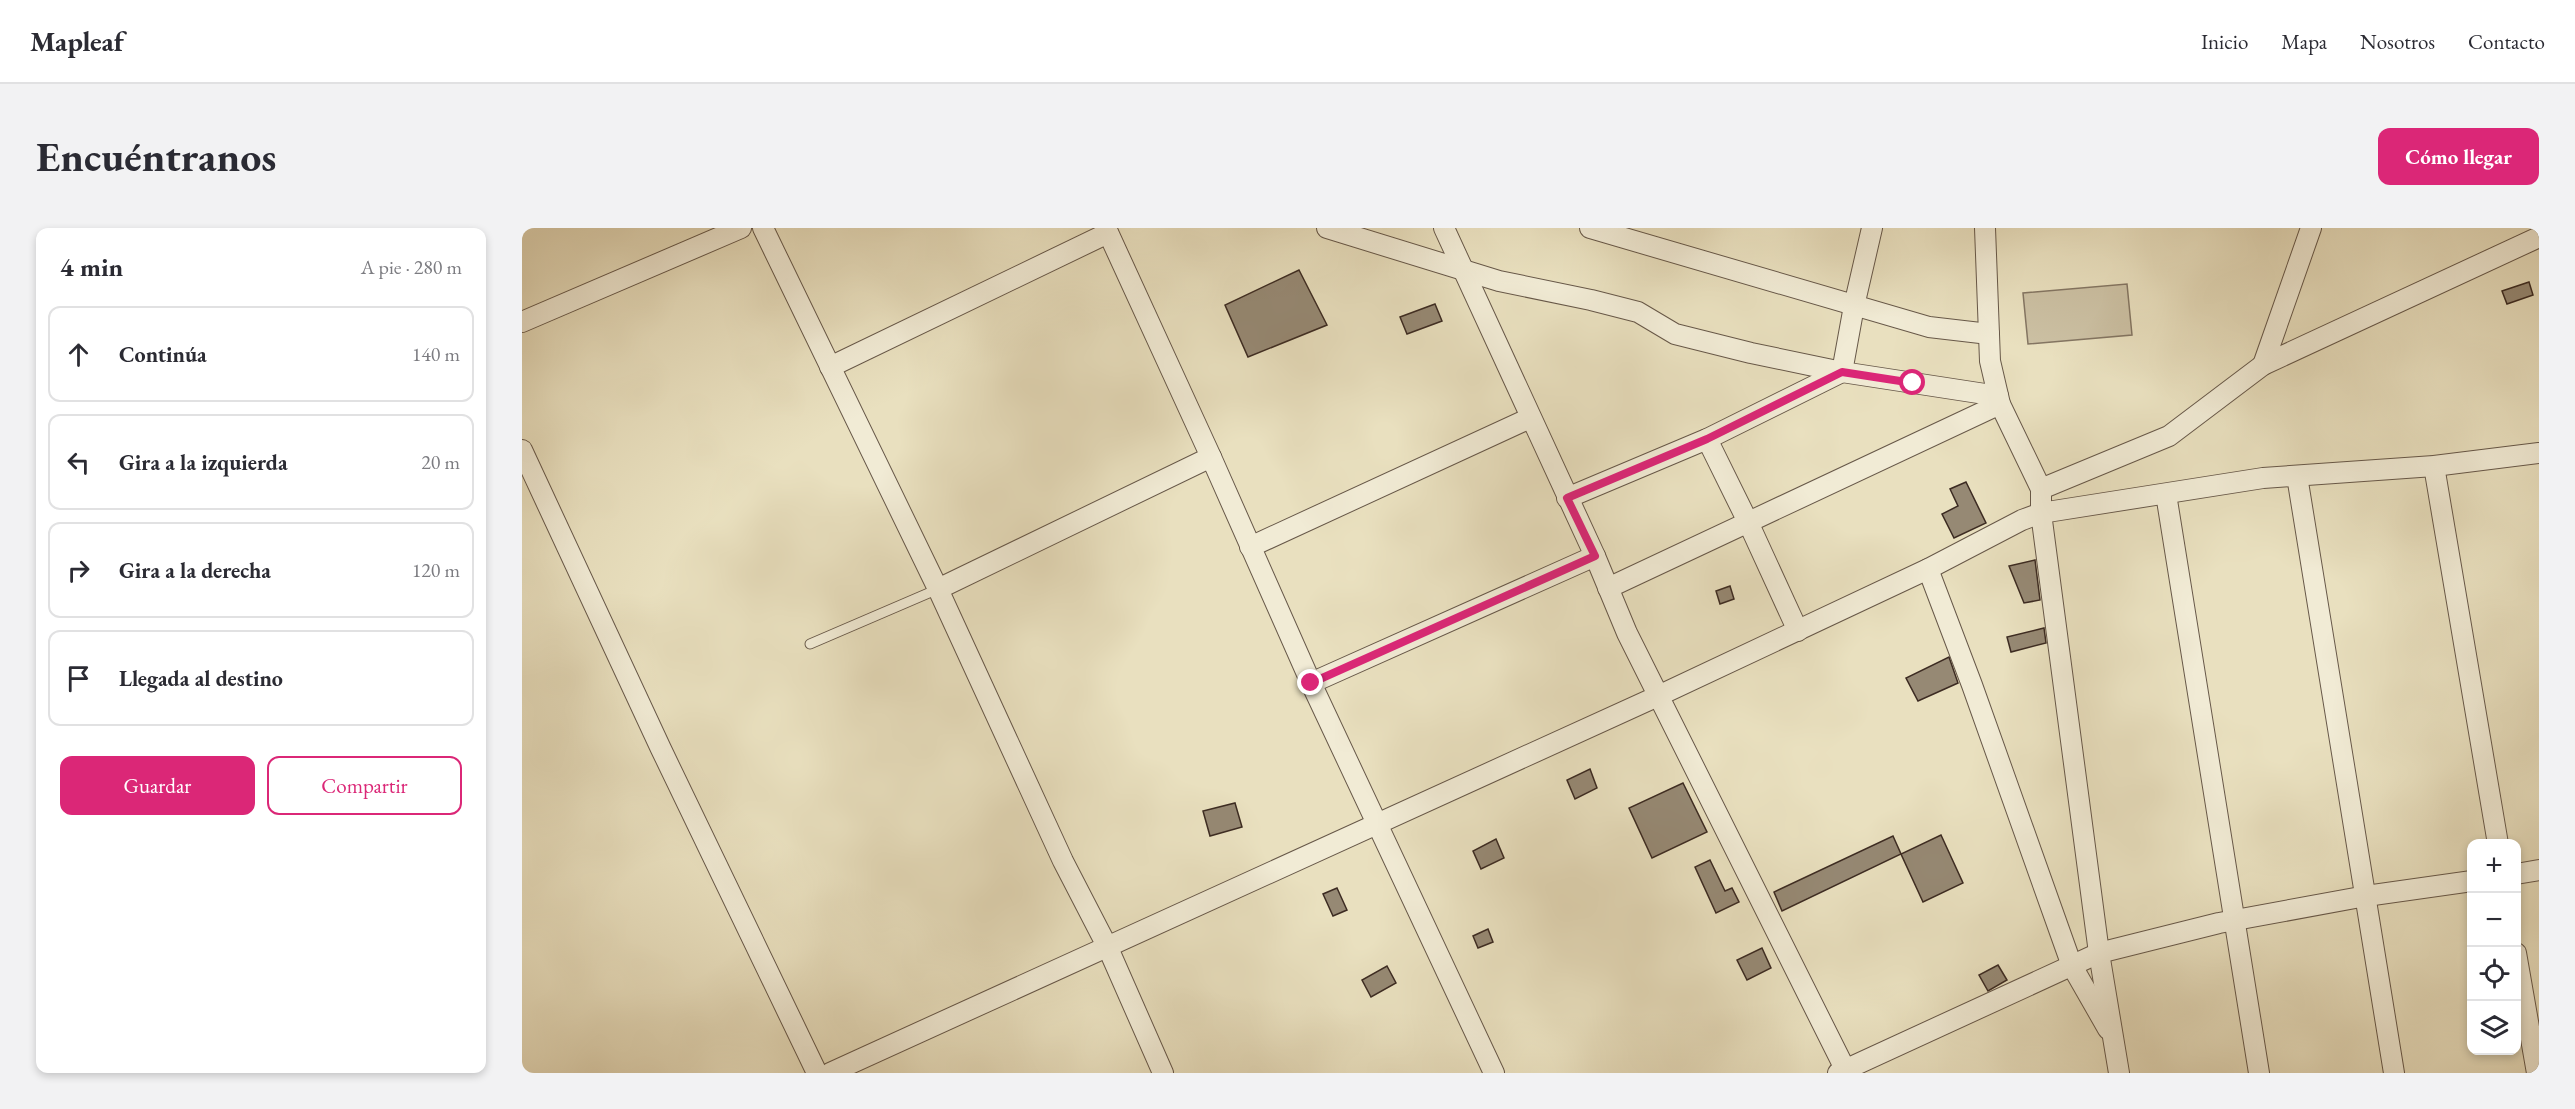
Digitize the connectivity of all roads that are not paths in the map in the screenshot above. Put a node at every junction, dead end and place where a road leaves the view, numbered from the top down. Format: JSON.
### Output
{"nodes":[{"id":1,"x":741,"y":228,"type":"edge"},
{"id":2,"x":763,"y":228,"type":"edge"},
{"id":3,"x":1327,"y":228,"type":"edge"},
{"id":4,"x":1444,"y":228,"type":"edge"},
{"id":5,"x":1590,"y":228,"type":"edge"},
{"id":6,"x":1872,"y":228,"type":"edge"},
{"id":7,"x":1985,"y":228,"type":"edge"},
{"id":8,"x":2311,"y":228,"type":"edge"},
{"id":9,"x":1107,"y":231,"type":"edge"},
{"id":10,"x":1652,"y":237,"type":"edge"},
{"id":11,"x":2539,"y":237,"type":"edge"},
{"id":12,"x":1461,"y":268,"type":"junction"},
{"id":13,"x":1854,"y":306,"type":"junction"},
{"id":14,"x":522,"y":322,"type":"edge"},
{"id":15,"x":1989,"y":334,"type":"junction"},
{"id":16,"x":2263,"y":365,"type":"junction"},
{"id":17,"x":830,"y":368,"type":"junction"},
{"id":18,"x":1842,"y":372,"type":"junction"},
{"id":19,"x":1999,"y":400,"type":"junction"},
{"id":20,"x":1530,"y":418,"type":"junction"},
{"id":21,"x":1707,"y":439,"type":"junction"},
{"id":22,"x":522,"y":450,"type":"edge"},
{"id":23,"x":2539,"y":453,"type":"edge"},
{"id":24,"x":1211,"y":457,"type":"junction"},
{"id":25,"x":2434,"y":466,"type":"junction"},
{"id":26,"x":2297,"y":476,"type":"junction"},
{"id":27,"x":2041,"y":489,"type":"junction"},
{"id":28,"x":2166,"y":494,"type":"junction"},
{"id":29,"x":1567,"y":498,"type":"junction"},
{"id":30,"x":2042,"y":513,"type":"junction"},
{"id":31,"x":1748,"y":522,"type":"junction"},
{"id":32,"x":1250,"y":547,"type":"junction"},
{"id":33,"x":1595,"y":556,"type":"junction"},
{"id":34,"x":1928,"y":568,"type":"junction"},
{"id":35,"x":1608,"y":588,"type":"junction"},
{"id":36,"x":938,"y":589,"type":"junction"},
{"id":37,"x":1797,"y":631,"type":"junction"},
{"id":38,"x":810,"y":644,"type":"dead end"},
{"id":39,"x":1311,"y":683,"type":"junction"},
{"id":40,"x":1658,"y":696,"type":"junction"},
{"id":41,"x":1376,"y":823,"type":"junction"},
{"id":42,"x":2497,"y":839,"type":"edge"},
{"id":43,"x":2539,"y":870,"type":"edge"},
{"id":44,"x":2521,"y":873,"type":"edge"},
{"id":45,"x":2467,"y":882,"type":"edge"},
{"id":46,"x":2366,"y":896,"type":"junction"},
{"id":47,"x":2234,"y":920,"type":"junction"},
{"id":48,"x":1108,"y":948,"type":"junction"},
{"id":49,"x":2099,"y":953,"type":"junction"},
{"id":50,"x":2072,"y":966,"type":"junction"},
{"id":51,"x":2521,"y":977,"type":"edge"},
{"id":52,"x":2112,"y":1035,"type":"junction"},
{"id":53,"x":1843,"y":1072,"type":"edge"},
{"id":54,"x":817,"y":1073,"type":"edge"},
{"id":55,"x":830,"y":1073,"type":"edge"},
{"id":56,"x":1163,"y":1073,"type":"edge"},
{"id":57,"x":1494,"y":1073,"type":"edge"},
{"id":58,"x":2119,"y":1073,"type":"edge"},
{"id":59,"x":2259,"y":1073,"type":"edge"},
{"id":60,"x":2394,"y":1073,"type":"edge"},
{"id":61,"x":2537,"y":1073,"type":"edge"}],
"edges":[{"from":1,"to":14,"type":"street"},
{"from":2,"to":17,"type":"street"},
{"from":3,"to":12,"type":"street"},
{"from":4,"to":12,"type":"street"},
{"from":5,"to":10,"type":"street"},
{"from":6,"to":13,"type":"street"},
{"from":7,"to":15,"type":"street"},
{"from":8,"to":16,"type":"street"},
{"from":9,"to":17,"type":"street"},
{"from":9,"to":24,"type":"street"},
{"from":10,"to":13,"type":"street"},
{"from":11,"to":16,"type":"street"},
{"from":12,"to":18,"type":"street"},
{"from":12,"to":20,"type":"street"},
{"from":13,"to":15,"type":"street"},
{"from":13,"to":18,"type":"street"},
{"from":15,"to":19,"type":"street"},
{"from":16,"to":27,"type":"street"},
{"from":17,"to":36,"type":"street"},
{"from":18,"to":19,"type":"street"},
{"from":18,"to":21,"type":"street"},
{"from":19,"to":27,"type":"street"},
{"from":19,"to":31,"type":"street"},
{"from":20,"to":29,"type":"street"},
{"from":20,"to":32,"type":"street"},
{"from":21,"to":29,"type":"street"},
{"from":21,"to":31,"type":"street"},
{"from":22,"to":54,"type":"street"},
{"from":23,"to":25,"type":"street"},
{"from":24,"to":32,"type":"street"},
{"from":24,"to":36,"type":"street"},
{"from":25,"to":26,"type":"street"},
{"from":25,"to":42,"type":"street"},
{"from":26,"to":28,"type":"street"},
{"from":26,"to":46,"type":"street"},
{"from":27,"to":30,"type":"street"},
{"from":28,"to":30,"type":"street"},
{"from":28,"to":47,"type":"street"},
{"from":29,"to":33,"type":"street"},
{"from":30,"to":34,"type":"street"},
{"from":30,"to":49,"type":"street"},
{"from":31,"to":35,"type":"street"},
{"from":31,"to":37,"type":"street"},
{"from":32,"to":39,"type":"street"},
{"from":33,"to":35,"type":"street"},
{"from":33,"to":39,"type":"street"},
{"from":34,"to":37,"type":"street"},
{"from":34,"to":50,"type":"street"},
{"from":35,"to":40,"type":"street"},
{"from":36,"to":38,"type":"lane"},
{"from":36,"to":48,"type":"street"},
{"from":37,"to":40,"type":"street"},
{"from":39,"to":41,"type":"street"},
{"from":40,"to":41,"type":"street"},
{"from":40,"to":53,"type":"street"},
{"from":41,"to":48,"type":"street"},
{"from":41,"to":57,"type":"street"},
{"from":43,"to":44,"type":"street"},
{"from":45,"to":46,"type":"street"},
{"from":46,"to":47,"type":"street"},
{"from":46,"to":60,"type":"street"},
{"from":47,"to":49,"type":"street"},
{"from":47,"to":59,"type":"street"},
{"from":48,"to":55,"type":"street"},
{"from":48,"to":56,"type":"street"},
{"from":49,"to":50,"type":"street"},
{"from":49,"to":52,"type":"street"},
{"from":50,"to":52,"type":"street"},
{"from":50,"to":53,"type":"street"},
{"from":51,"to":61,"type":"street"},
{"from":52,"to":58,"type":"street"}]}
